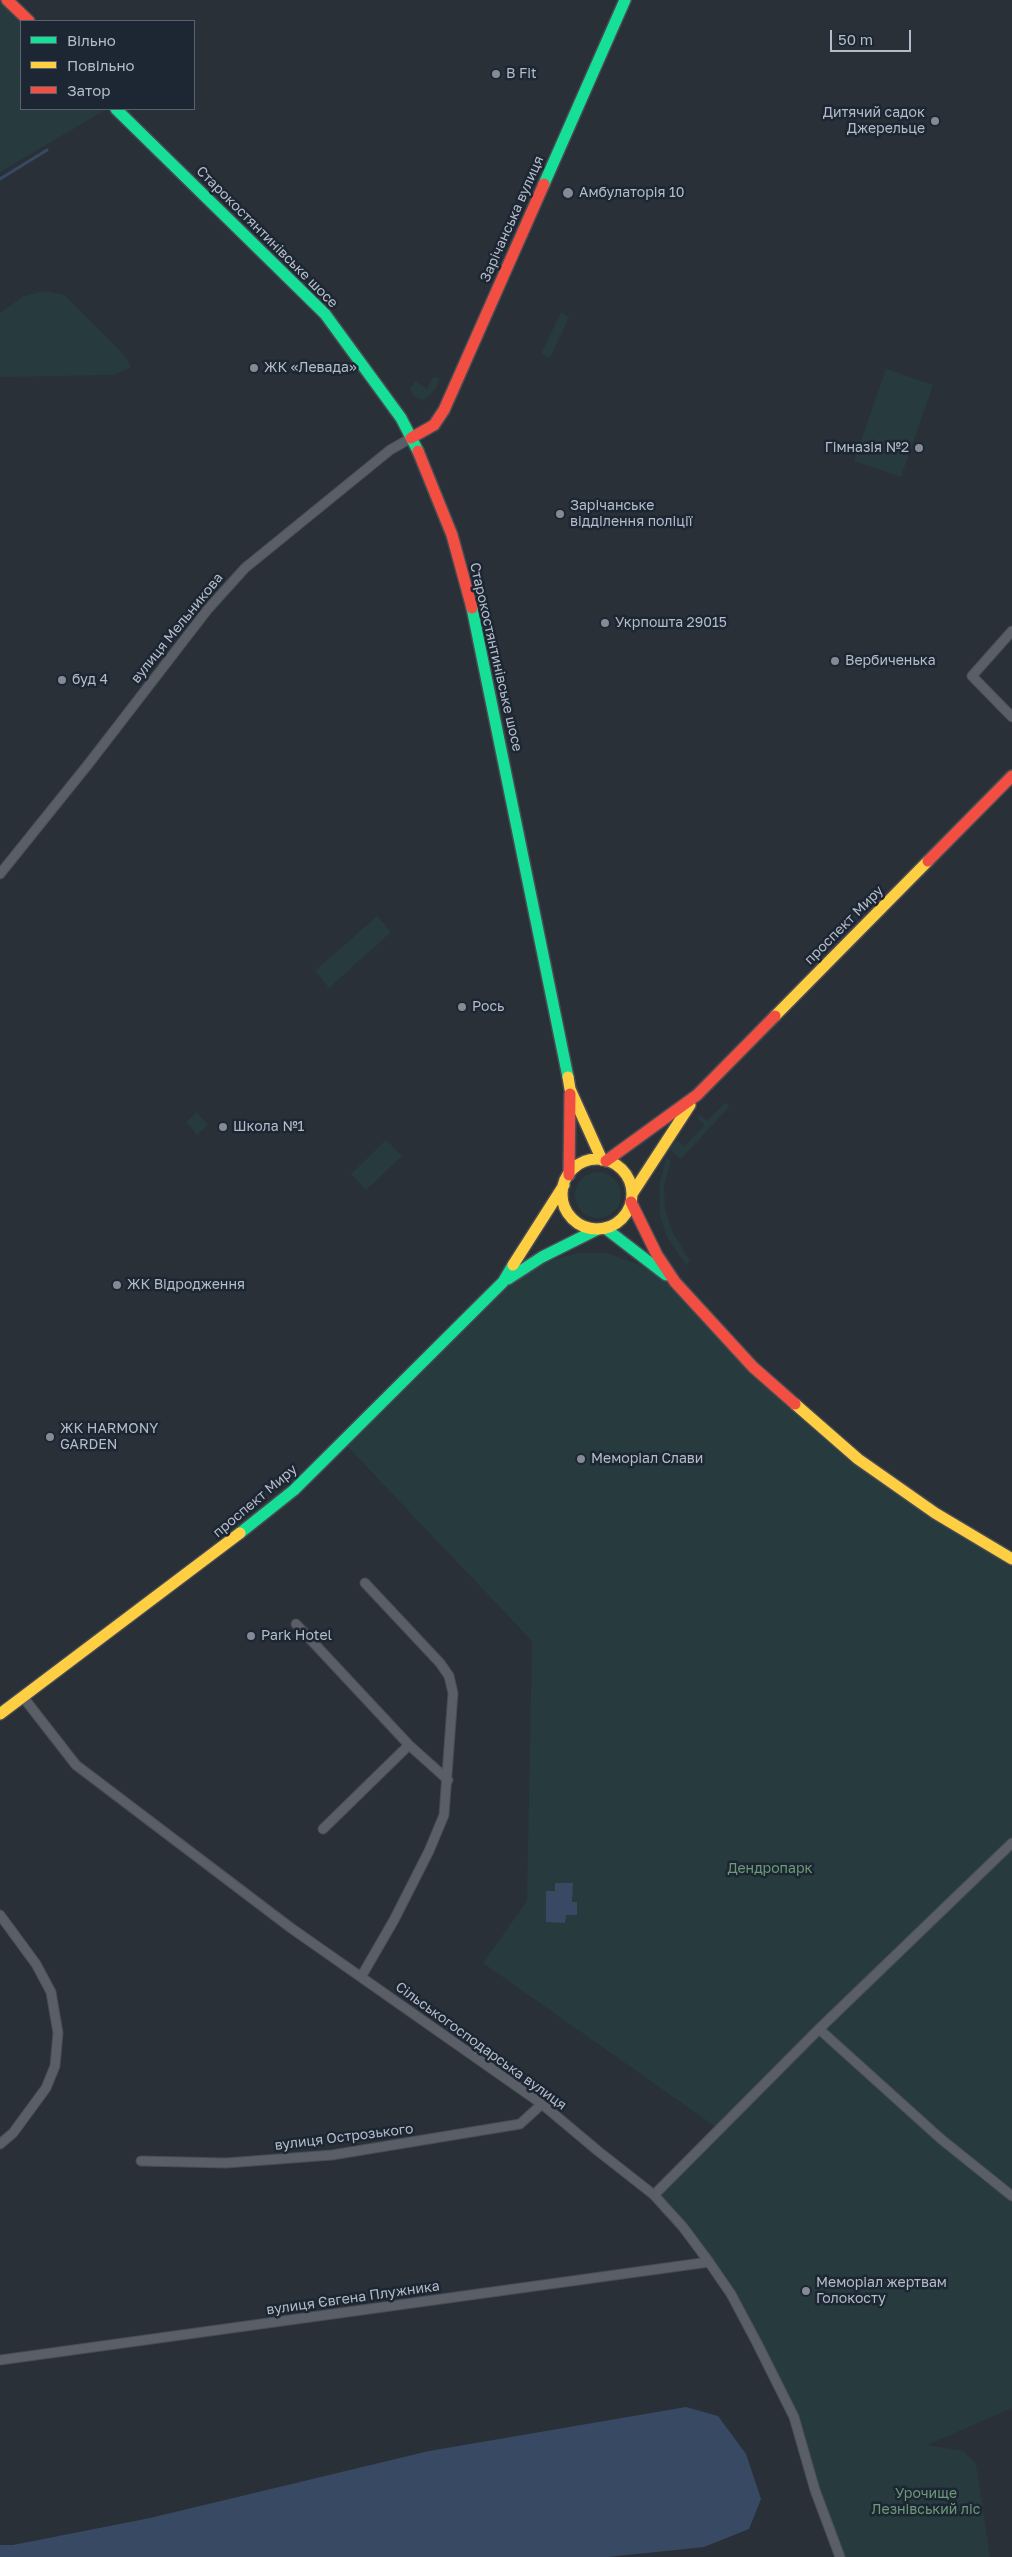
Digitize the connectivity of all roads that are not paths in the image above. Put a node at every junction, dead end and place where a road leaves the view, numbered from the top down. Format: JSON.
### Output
{"nodes":[{"id":1,"x":7,"y":0,"type":"edge"},
{"id":2,"x":625,"y":0,"type":"edge"},
{"id":3,"x":27,"y":20,"type":"edge"},
{"id":4,"x":117,"y":110,"type":"edge"},
{"id":5,"x":411,"y":438,"type":"junction"},
{"id":6,"x":1012,"y":631,"type":"edge"},
{"id":7,"x":1012,"y":717,"type":"edge"},
{"id":8,"x":1012,"y":776,"type":"edge"},
{"id":9,"x":0,"y":874,"type":"edge"},
{"id":10,"x":570,"y":1088,"type":"junction"},
{"id":11,"x":697,"y":1095,"type":"junction"},
{"id":12,"x":604,"y":1161,"type":"junction"},
{"id":13,"x":566,"y":1180,"type":"junction"},
{"id":14,"x":632,"y":1198,"type":"junction"},
{"id":15,"x":602,"y":1229,"type":"junction"},
{"id":16,"x":504,"y":1282,"type":"junction"},
{"id":17,"x":675,"y":1282,"type":"junction"},
{"id":18,"x":1012,"y":1559,"type":"edge"},
{"id":19,"x":365,"y":1583,"type":"dead end"},
{"id":20,"x":296,"y":1624,"type":"dead end"},
{"id":21,"x":22,"y":1697,"type":"junction"},
{"id":22,"x":0,"y":1714,"type":"edge"},
{"id":23,"x":409,"y":1745,"type":"junction"},
{"id":24,"x":448,"y":1780,"type":"junction"},
{"id":25,"x":323,"y":1829,"type":"dead end"},
{"id":26,"x":1012,"y":1844,"type":"edge"},
{"id":27,"x":0,"y":1915,"type":"edge"},
{"id":28,"x":361,"y":1977,"type":"junction"},
{"id":29,"x":819,"y":2029,"type":"junction"},
{"id":30,"x":542,"y":2104,"type":"junction"},
{"id":31,"x":0,"y":2144,"type":"edge"},
{"id":32,"x":141,"y":2161,"type":"dead end"},
{"id":33,"x":654,"y":2195,"type":"junction"},
{"id":34,"x":1012,"y":2196,"type":"edge"},
{"id":35,"x":709,"y":2262,"type":"junction"},
{"id":36,"x":0,"y":2360,"type":"edge"},
{"id":37,"x":840,"y":2557,"type":"edge"}],
"edges":[{"from":1,"to":3,"type":"main road"},
{"from":2,"to":5,"type":"main road","name":"Зарічанська вулиця"},
{"from":4,"to":5,"type":"main road","name":"Старокостянтинівське шосе"},
{"from":5,"to":9,"type":"street","name":"вулиця Мельникова"},
{"from":5,"to":10,"type":"main road","name":"Старокостянтинівське шосе"},
{"from":6,"to":7,"type":"street"},
{"from":8,"to":11,"type":"main road","name":"проспект Миру"},
{"from":10,"to":12,"type":"main road"},
{"from":10,"to":13,"type":"main road"},
{"from":11,"to":12,"type":"main road","name":"проспект Миру"},
{"from":11,"to":14,"type":"main road","name":"проспект Миру"},
{"from":12,"to":13,"type":"main road"},
{"from":12,"to":14,"type":"main road"},
{"from":13,"to":15,"type":"main road"},
{"from":13,"to":16,"type":"main road","name":"проспект Миру"},
{"from":14,"to":15,"type":"main road"},
{"from":14,"to":17,"type":"main road"},
{"from":15,"to":16,"type":"main road","name":"проспект Миру"},
{"from":15,"to":17,"type":"main road"},
{"from":16,"to":21,"type":"main road","name":"проспект Миру"},
{"from":17,"to":18,"type":"main road"},
{"from":19,"to":24,"type":"street"},
{"from":20,"to":23,"type":"street"},
{"from":21,"to":22,"type":"main road","name":"проспект Миру"},
{"from":21,"to":28,"type":"street","name":"Сільськогосподарська вулиця"},
{"from":23,"to":24,"type":"street"},
{"from":23,"to":25,"type":"street"},
{"from":24,"to":28,"type":"street"},
{"from":26,"to":29,"type":"street"},
{"from":27,"to":31,"type":"street"},
{"from":28,"to":30,"type":"street","name":"Сільськогосподарська вулиця"},
{"from":29,"to":33,"type":"street"},
{"from":29,"to":34,"type":"street"},
{"from":30,"to":32,"type":"street","name":"вулиця Острозького"},
{"from":30,"to":33,"type":"street","name":"Сільськогосподарська вулиця"},
{"from":33,"to":35,"type":"street","name":"Сільськогосподарська вулиця"},
{"from":35,"to":36,"type":"street","name":"вулиця Євгена Плужника"},
{"from":35,"to":37,"type":"street","name":"Сільськогосподарська вулиця"}]}
